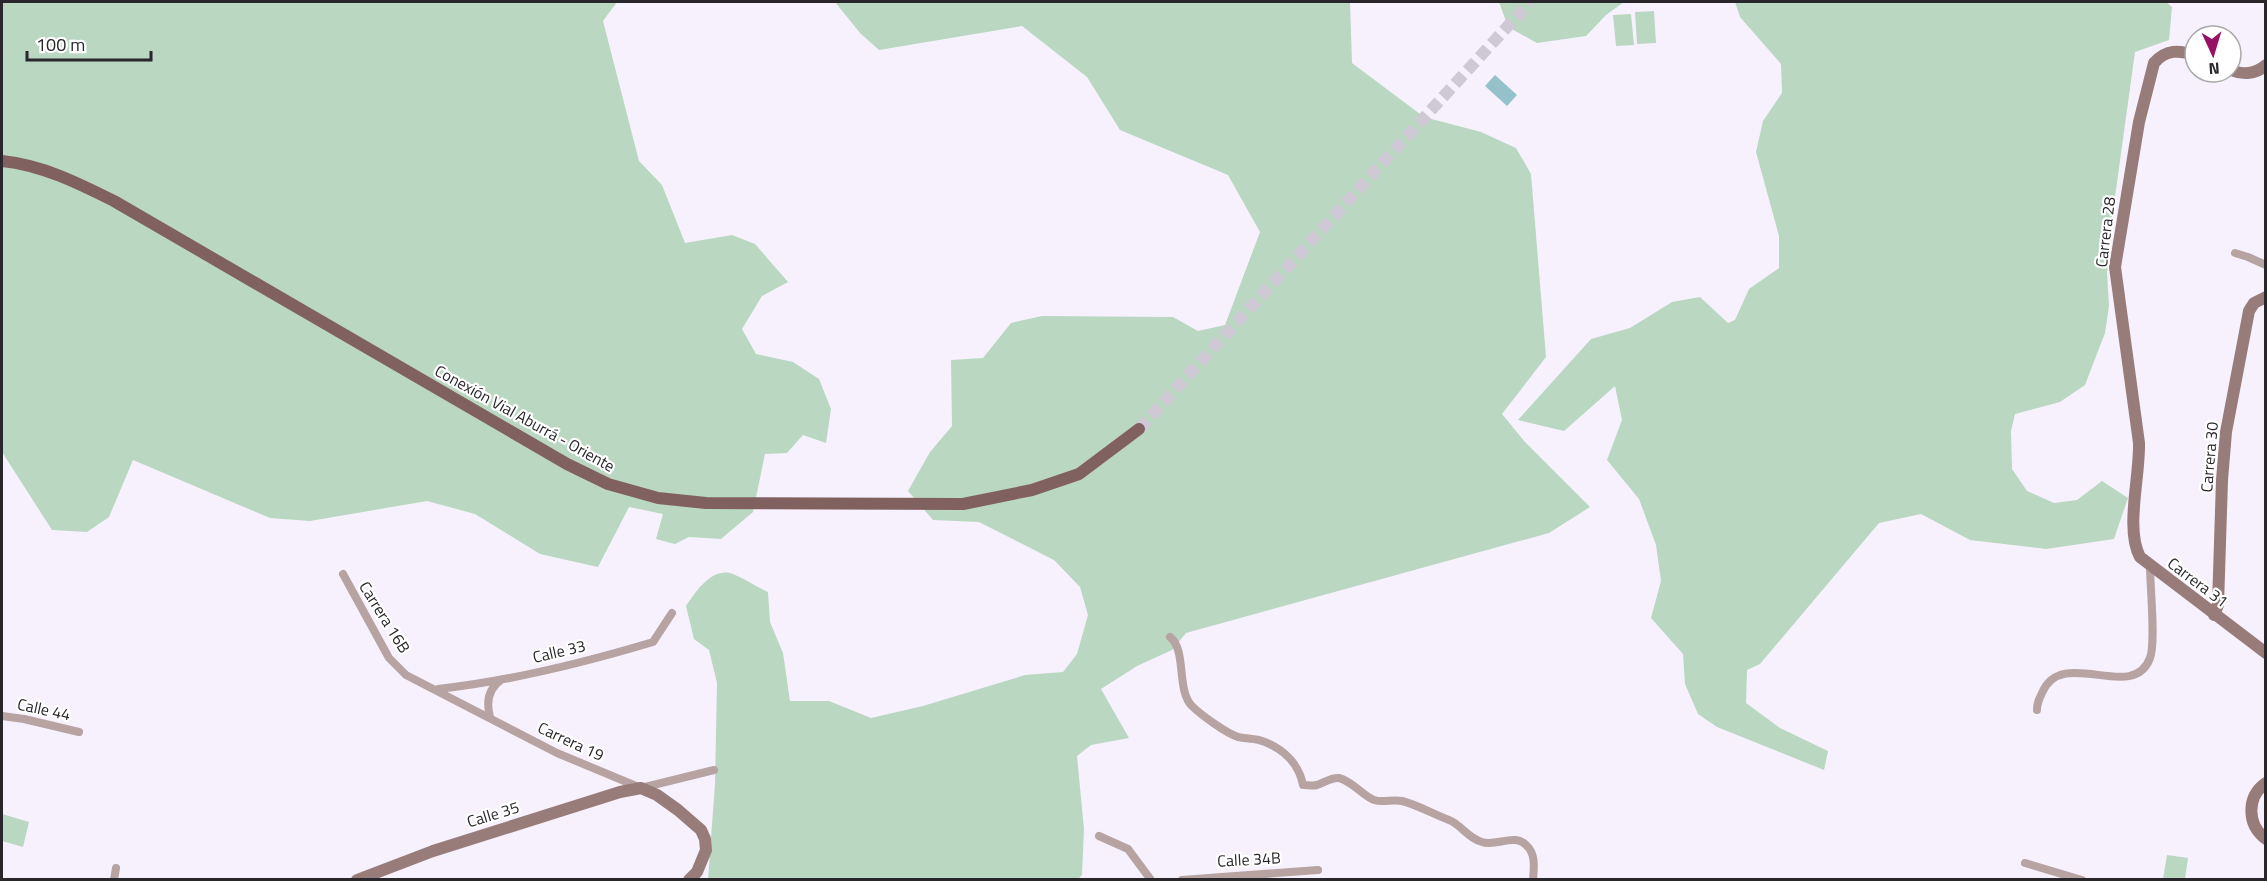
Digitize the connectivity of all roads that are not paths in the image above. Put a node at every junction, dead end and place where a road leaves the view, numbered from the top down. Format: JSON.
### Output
{"nodes":[{"id":1,"x":2183,"y":53,"type":"edge"},
{"id":2,"x":2265,"y":65,"type":"edge"},
{"id":3,"x":2243,"y":73,"type":"edge"},
{"id":4,"x":2,"y":161,"type":"edge"},
{"id":5,"x":2235,"y":253,"type":"dead end"},
{"id":6,"x":2265,"y":265,"type":"edge"},
{"id":7,"x":2265,"y":297,"type":"edge"},
{"id":8,"x":1139,"y":429,"type":"tunnel mouth"},
{"id":9,"x":2132,"y":524,"type":"joint"},
{"id":10,"x":2150,"y":566,"type":"junction"},
{"id":11,"x":343,"y":574,"type":"dead end"},
{"id":12,"x":672,"y":613,"type":"dead end"},
{"id":13,"x":2214,"y":615,"type":"junction"},
{"id":14,"x":1170,"y":637,"type":"dead end"},
{"id":15,"x":2265,"y":653,"type":"edge"},
{"id":16,"x":504,"y":679,"type":"junction"},
{"id":17,"x":437,"y":690,"type":"junction"},
{"id":18,"x":2037,"y":710,"type":"dead end"},
{"id":19,"x":2,"y":716,"type":"edge"},
{"id":20,"x":490,"y":717,"type":"junction"},
{"id":21,"x":80,"y":732,"type":"dead end"},
{"id":22,"x":714,"y":770,"type":"dead end"},
{"id":23,"x":2265,"y":783,"type":"edge"},
{"id":24,"x":641,"y":788,"type":"junction"},
{"id":25,"x":1099,"y":836,"type":"dead end"},
{"id":26,"x":2265,"y":838,"type":"edge"},
{"id":27,"x":2025,"y":863,"type":"dead end"},
{"id":28,"x":116,"y":868,"type":"dead end"},
{"id":29,"x":1318,"y":870,"type":"dead end"},
{"id":30,"x":2054,"y":875,"type":"edge"},
{"id":31,"x":114,"y":879,"type":"edge"},
{"id":32,"x":357,"y":879,"type":"edge"},
{"id":33,"x":689,"y":879,"type":"edge"},
{"id":34,"x":1151,"y":879,"type":"edge"},
{"id":35,"x":1182,"y":879,"type":"edge"},
{"id":36,"x":1533,"y":879,"type":"edge"},
{"id":37,"x":2082,"y":879,"type":"edge"}],
"edges":[{"from":1,"to":9,"type":"street","name":"Carrera 28"},
{"from":2,"to":3,"type":"street"},
{"from":4,"to":8,"type":"main road","name":"Conexión Vial Aburrá - Oriente"},
{"from":5,"to":6,"type":"street"},
{"from":7,"to":13,"type":"street","name":"Carrera 30"},
{"from":9,"to":10,"type":"street","name":"Carrera 31"},
{"from":10,"to":13,"type":"street","name":"Carrera 31"},
{"from":10,"to":18,"type":"street"},
{"from":11,"to":17,"type":"street","name":"Carrera 16B"},
{"from":12,"to":16,"type":"street","name":"Calle 33"},
{"from":13,"to":15,"type":"street","name":"Carrera 31"},
{"from":14,"to":36,"type":"street"},
{"from":16,"to":17,"type":"street","name":"Calle 33"},
{"from":16,"to":20,"type":"street"},
{"from":17,"to":20,"type":"street","name":"Carrera 19"},
{"from":19,"to":21,"type":"street","name":"Calle 44"},
{"from":20,"to":24,"type":"street","name":"Carrera 19"},
{"from":22,"to":24,"type":"street"},
{"from":23,"to":26,"type":"street"},
{"from":24,"to":32,"type":"street","name":"Calle 35"},
{"from":24,"to":33,"type":"street"},
{"from":25,"to":34,"type":"street"},
{"from":27,"to":30,"type":"street"},
{"from":28,"to":31,"type":"street"},
{"from":29,"to":35,"type":"street","name":"Calle 34B"},
{"from":30,"to":37,"type":"street"}]}
